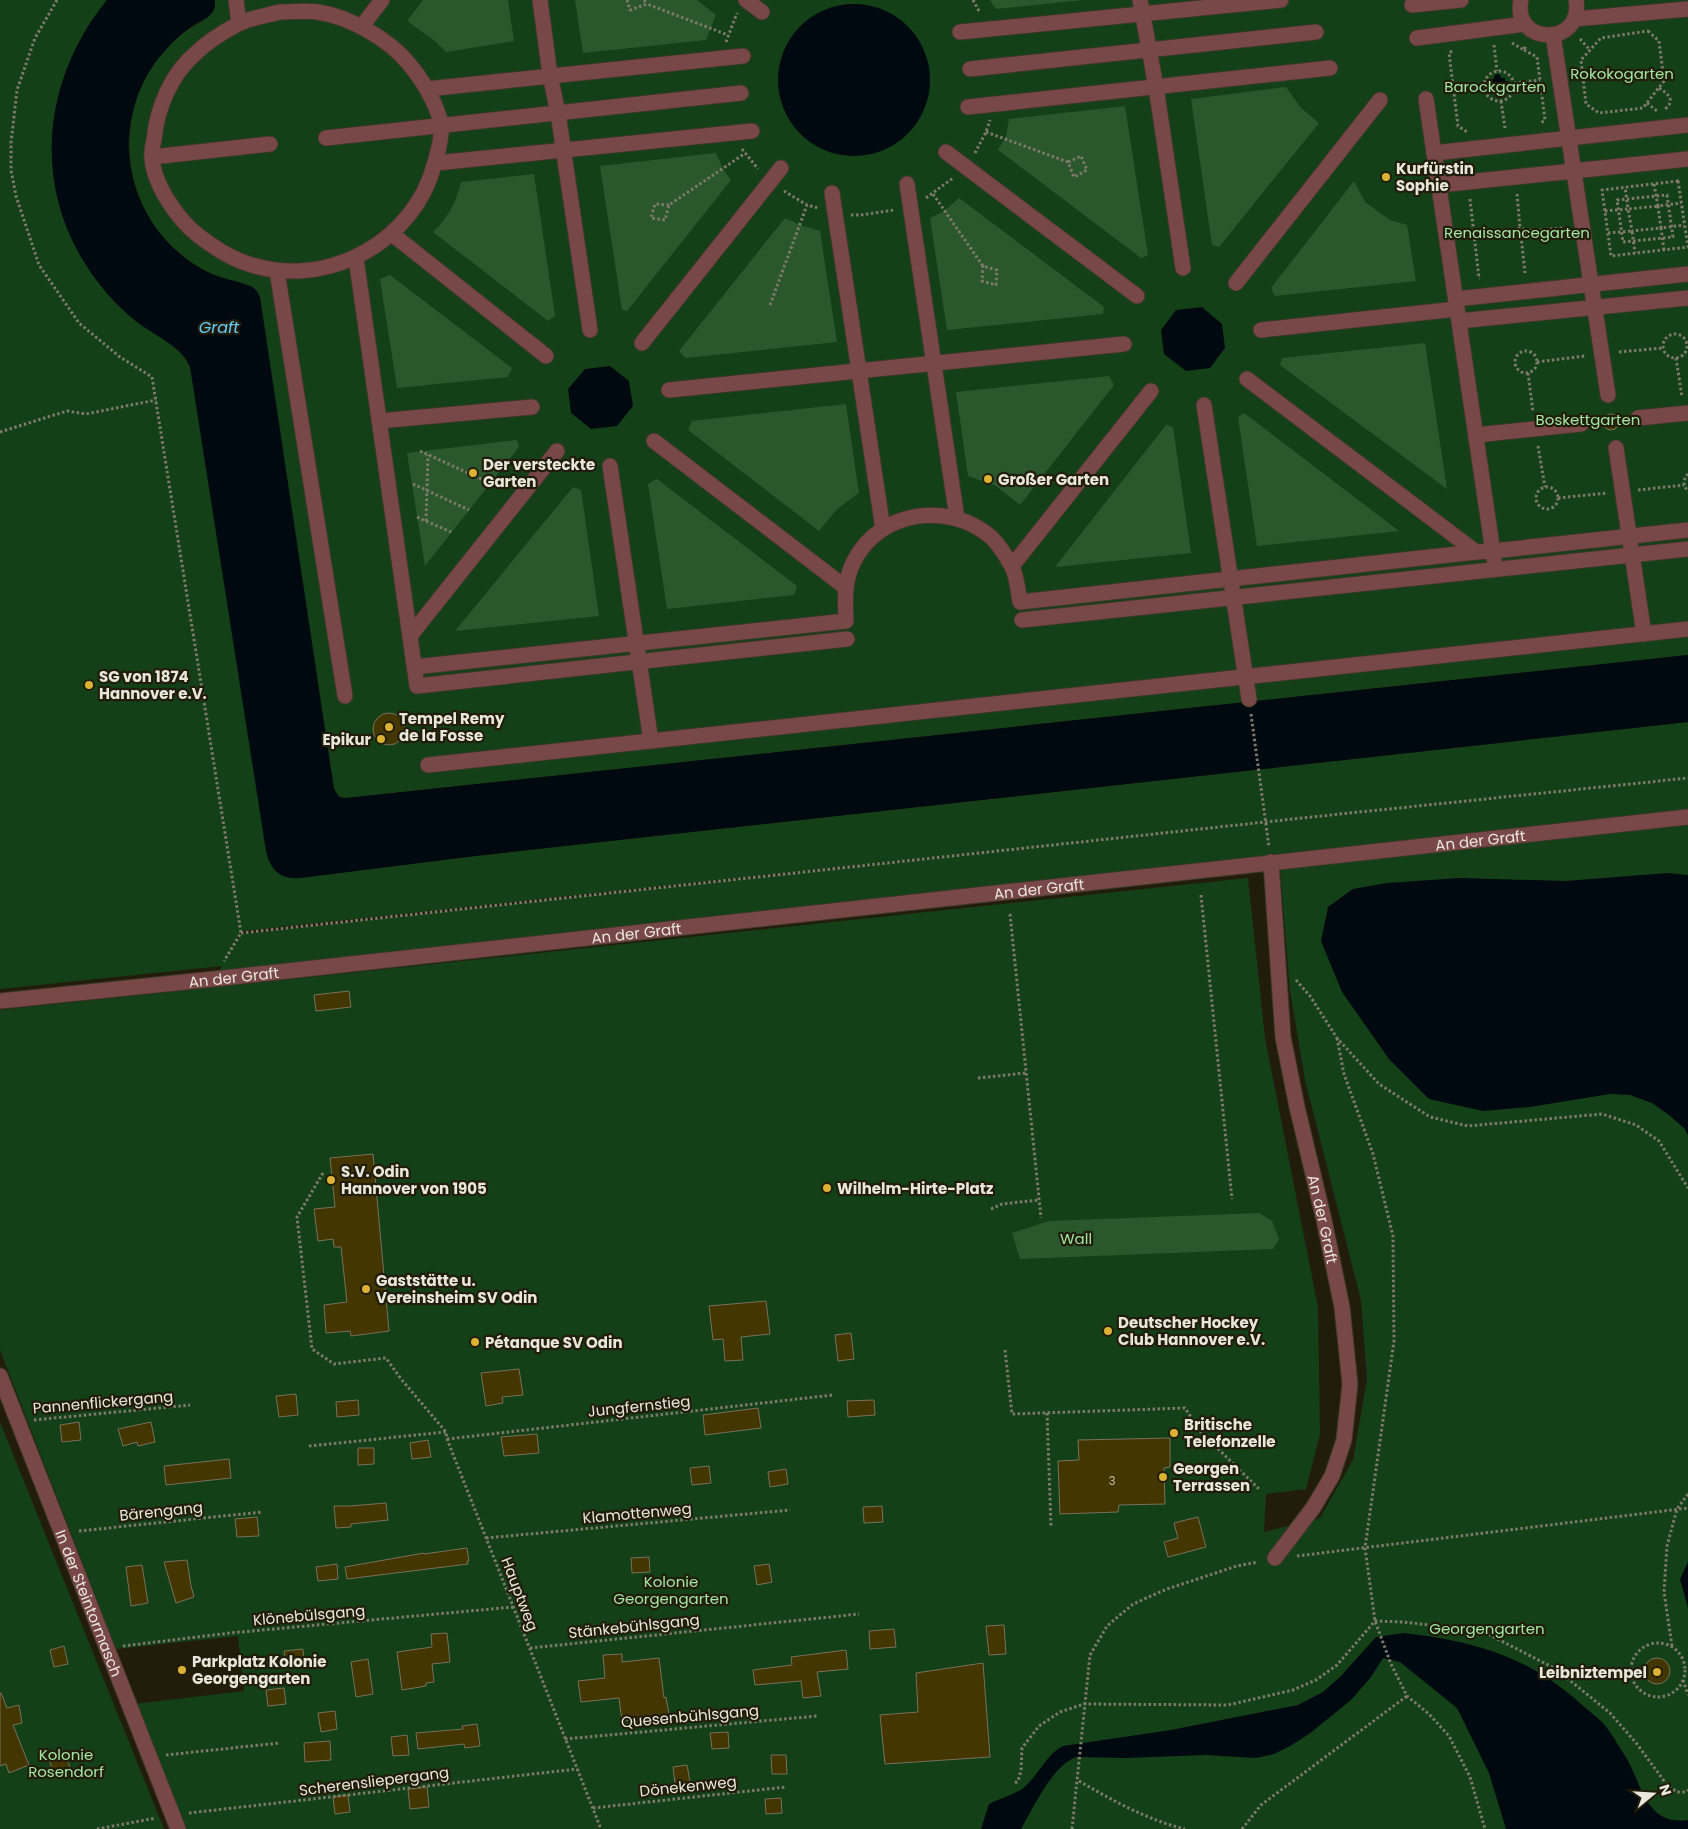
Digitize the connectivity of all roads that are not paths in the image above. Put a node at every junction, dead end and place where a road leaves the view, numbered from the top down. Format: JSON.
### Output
{"nodes":[{"id":1,"x":236,"y":0,"type":"edge"},
{"id":2,"x":382,"y":0,"type":"edge"},
{"id":3,"x":540,"y":0,"type":"edge"},
{"id":4,"x":746,"y":0,"type":"edge"},
{"id":5,"x":1281,"y":0,"type":"edge"},
{"id":6,"x":1461,"y":0,"type":"edge"},
{"id":7,"x":1521,"y":0,"type":"edge"},
{"id":8,"x":1576,"y":0,"type":"edge"},
{"id":9,"x":1412,"y":5,"type":"dead end"},
{"id":10,"x":317,"y":6,"type":"edge"},
{"id":11,"x":1141,"y":7,"type":"edge"},
{"id":12,"x":1688,"y":9,"type":"edge"},
{"id":13,"x":762,"y":12,"type":"dead end"},
{"id":14,"x":1574,"y":19,"type":"junction"},
{"id":15,"x":239,"y":23,"type":"junction"},
{"id":16,"x":362,"y":26,"type":"junction"},
{"id":17,"x":1529,"y":27,"type":"junction"},
{"id":18,"x":960,"y":32,"type":"dead end"},
{"id":19,"x":1316,"y":32,"type":"dead end"},
{"id":20,"x":1553,"y":35,"type":"junction"},
{"id":21,"x":1417,"y":38,"type":"dead end"},
{"id":22,"x":1149,"y":50,"type":"junction"},
{"id":23,"x":743,"y":56,"type":"dead end"},
{"id":24,"x":1330,"y":68,"type":"dead end"},
{"id":25,"x":970,"y":69,"type":"dead end"},
{"id":26,"x":550,"y":76,"type":"junction"},
{"id":27,"x":1156,"y":87,"type":"junction"},
{"id":28,"x":427,"y":89,"type":"junction"},
{"id":29,"x":741,"y":93,"type":"dead end"},
{"id":30,"x":1426,"y":98,"type":"dead end"},
{"id":31,"x":1380,"y":100,"type":"dead end"},
{"id":32,"x":968,"y":107,"type":"dead end"},
{"id":33,"x":558,"y":113,"type":"junction"},
{"id":34,"x":441,"y":125,"type":"junction"},
{"id":35,"x":1688,"y":126,"type":"edge"},
{"id":36,"x":752,"y":131,"type":"dead end"},
{"id":37,"x":326,"y":138,"type":"dead end"},
{"id":38,"x":1568,"y":138,"type":"junction"},
{"id":39,"x":270,"y":144,"type":"dead end"},
{"id":40,"x":564,"y":151,"type":"junction"},
{"id":41,"x":946,"y":152,"type":"dead end"},
{"id":42,"x":1434,"y":153,"type":"junction"},
{"id":43,"x":152,"y":157,"type":"junction"},
{"id":44,"x":1688,"y":159,"type":"edge"},
{"id":45,"x":436,"y":163,"type":"junction"},
{"id":46,"x":781,"y":168,"type":"dead end"},
{"id":47,"x":1574,"y":171,"type":"junction"},
{"id":48,"x":907,"y":184,"type":"dead end"},
{"id":49,"x":1439,"y":185,"type":"junction"},
{"id":50,"x":832,"y":193,"type":"dead end"},
{"id":51,"x":392,"y":234,"type":"junction"},
{"id":52,"x":356,"y":258,"type":"junction"},
{"id":53,"x":1183,"y":268,"type":"dead end"},
{"id":54,"x":277,"y":271,"type":"junction"},
{"id":55,"x":1688,"y":274,"type":"edge"},
{"id":56,"x":1236,"y":283,"type":"dead end"},
{"id":57,"x":1591,"y":285,"type":"junction"},
{"id":58,"x":1137,"y":296,"type":"dead end"},
{"id":59,"x":1688,"y":298,"type":"edge"},
{"id":60,"x":1594,"y":307,"type":"junction"},
{"id":61,"x":1457,"y":310,"type":"junction"},
{"id":62,"x":590,"y":330,"type":"dead end"},
{"id":63,"x":1261,"y":330,"type":"dead end"},
{"id":64,"x":642,"y":343,"type":"dead end"},
{"id":65,"x":1124,"y":344,"type":"dead end"},
{"id":66,"x":546,"y":356,"type":"dead end"},
{"id":67,"x":934,"y":363,"type":"junction"},
{"id":68,"x":859,"y":371,"type":"junction"},
{"id":69,"x":1247,"y":379,"type":"dead end"},
{"id":70,"x":669,"y":390,"type":"dead end"},
{"id":71,"x":1150,"y":391,"type":"dead end"},
{"id":72,"x":1608,"y":395,"type":"dead end"},
{"id":73,"x":1204,"y":405,"type":"dead end"},
{"id":74,"x":532,"y":407,"type":"dead end"},
{"id":75,"x":1688,"y":413,"type":"edge"},
{"id":76,"x":1638,"y":418,"type":"dead end"},
{"id":77,"x":379,"y":421,"type":"junction"},
{"id":78,"x":1581,"y":424,"type":"dead end"},
{"id":79,"x":1476,"y":436,"type":"junction"},
{"id":80,"x":654,"y":441,"type":"dead end"},
{"id":81,"x":1616,"y":448,"type":"dead end"},
{"id":82,"x":557,"y":451,"type":"dead end"},
{"id":83,"x":610,"y":466,"type":"dead end"},
{"id":84,"x":957,"y":518,"type":"junction"},
{"id":85,"x":883,"y":529,"type":"junction"},
{"id":86,"x":1688,"y":530,"type":"edge"},
{"id":87,"x":1629,"y":537,"type":"junction"},
{"id":88,"x":1688,"y":549,"type":"edge"},
{"id":89,"x":1493,"y":551,"type":"junction"},
{"id":90,"x":1476,"y":552,"type":"junction"},
{"id":91,"x":1632,"y":555,"type":"junction"},
{"id":92,"x":1012,"y":566,"type":"junction"},
{"id":93,"x":1496,"y":570,"type":"junction"},
{"id":94,"x":1230,"y":580,"type":"junction"},
{"id":95,"x":845,"y":587,"type":"junction"},
{"id":96,"x":1233,"y":598,"type":"junction"},
{"id":97,"x":1022,"y":620,"type":"dead end"},
{"id":98,"x":1688,"y":629,"type":"edge"},
{"id":99,"x":1644,"y":634,"type":"junction"},
{"id":100,"x":410,"y":636,"type":"junction"},
{"id":101,"x":847,"y":639,"type":"dead end"},
{"id":102,"x":636,"y":643,"type":"junction"},
{"id":103,"x":639,"y":662,"type":"junction"},
{"id":104,"x":414,"y":666,"type":"junction"},
{"id":105,"x":1245,"y":677,"type":"junction"},
{"id":106,"x":345,"y":696,"type":"dead end"},
{"id":107,"x":1249,"y":699,"type":"road end"},
{"id":108,"x":651,"y":741,"type":"junction"},
{"id":109,"x":428,"y":764,"type":"dead end"},
{"id":110,"x":1688,"y":817,"type":"edge"},
{"id":111,"x":1271,"y":862,"type":"junction"},
{"id":112,"x":0,"y":1001,"type":"edge"},
{"id":113,"x":0,"y":1376,"type":"edge"},
{"id":114,"x":1275,"y":1558,"type":"road end"},
{"id":115,"x":175,"y":1822,"type":"edge"}],
"edges":[{"from":1,"to":15,"type":"street"},
{"from":2,"to":16,"type":"street"},
{"from":3,"to":26,"type":"street"},
{"from":4,"to":13,"type":"street"},
{"from":5,"to":11,"type":"street"},
{"from":6,"to":9,"type":"street"},
{"from":7,"to":17,"type":"street"},
{"from":8,"to":14,"type":"street"},
{"from":10,"to":15,"type":"street"},
{"from":10,"to":16,"type":"street"},
{"from":11,"to":18,"type":"street"},
{"from":11,"to":22,"type":"street"},
{"from":12,"to":14,"type":"street"},
{"from":14,"to":20,"type":"street"},
{"from":15,"to":43,"type":"street"},
{"from":16,"to":28,"type":"street"},
{"from":17,"to":20,"type":"street"},
{"from":17,"to":21,"type":"street"},
{"from":19,"to":22,"type":"street"},
{"from":20,"to":38,"type":"street"},
{"from":22,"to":25,"type":"street"},
{"from":22,"to":27,"type":"street"},
{"from":23,"to":26,"type":"street"},
{"from":24,"to":27,"type":"street"},
{"from":26,"to":28,"type":"street"},
{"from":26,"to":33,"type":"street"},
{"from":27,"to":32,"type":"street"},
{"from":27,"to":53,"type":"street"},
{"from":28,"to":34,"type":"street"},
{"from":29,"to":33,"type":"street"},
{"from":30,"to":42,"type":"street"},
{"from":31,"to":56,"type":"street"},
{"from":33,"to":34,"type":"street"},
{"from":33,"to":40,"type":"street"},
{"from":34,"to":37,"type":"street"},
{"from":34,"to":45,"type":"street"},
{"from":35,"to":38,"type":"street"},
{"from":36,"to":40,"type":"street"},
{"from":38,"to":42,"type":"street"},
{"from":38,"to":47,"type":"street"},
{"from":39,"to":43,"type":"street"},
{"from":40,"to":45,"type":"street"},
{"from":40,"to":62,"type":"street"},
{"from":41,"to":58,"type":"street"},
{"from":42,"to":49,"type":"street"},
{"from":43,"to":54,"type":"street"},
{"from":44,"to":47,"type":"street"},
{"from":45,"to":51,"type":"street"},
{"from":46,"to":64,"type":"street"},
{"from":47,"to":49,"type":"street"},
{"from":47,"to":57,"type":"street"},
{"from":48,"to":67,"type":"street"},
{"from":49,"to":61,"type":"street"},
{"from":50,"to":68,"type":"street"},
{"from":51,"to":52,"type":"street"},
{"from":51,"to":66,"type":"street"},
{"from":52,"to":54,"type":"street"},
{"from":52,"to":77,"type":"street"},
{"from":54,"to":106,"type":"street"},
{"from":55,"to":57,"type":"street"},
{"from":57,"to":60,"type":"street"},
{"from":57,"to":61,"type":"street"},
{"from":59,"to":60,"type":"street"},
{"from":60,"to":61,"type":"street"},
{"from":60,"to":72,"type":"street"},
{"from":61,"to":63,"type":"street"},
{"from":61,"to":79,"type":"street"},
{"from":65,"to":67,"type":"street"},
{"from":67,"to":68,"type":"street"},
{"from":67,"to":84,"type":"street"},
{"from":68,"to":70,"type":"street"},
{"from":68,"to":85,"type":"street"},
{"from":69,"to":90,"type":"street"},
{"from":71,"to":92,"type":"street"},
{"from":73,"to":94,"type":"street"},
{"from":74,"to":77,"type":"street"},
{"from":75,"to":76,"type":"street"},
{"from":77,"to":100,"type":"street"},
{"from":78,"to":79,"type":"street"},
{"from":79,"to":89,"type":"street"},
{"from":80,"to":95,"type":"street"},
{"from":81,"to":87,"type":"street"},
{"from":82,"to":100,"type":"street"},
{"from":83,"to":102,"type":"street"},
{"from":84,"to":85,"type":"street"},
{"from":84,"to":92,"type":"street"},
{"from":85,"to":95,"type":"street"},
{"from":86,"to":87,"type":"street"},
{"from":87,"to":89,"type":"street"},
{"from":87,"to":91,"type":"street"},
{"from":88,"to":91,"type":"street"},
{"from":89,"to":90,"type":"street"},
{"from":89,"to":93,"type":"street"},
{"from":90,"to":94,"type":"street"},
{"from":91,"to":93,"type":"street"},
{"from":91,"to":99,"type":"street"},
{"from":92,"to":94,"type":"street"},
{"from":93,"to":96,"type":"street"},
{"from":94,"to":96,"type":"street"},
{"from":95,"to":102,"type":"street"},
{"from":96,"to":97,"type":"street"},
{"from":96,"to":105,"type":"street"},
{"from":98,"to":99,"type":"street"},
{"from":99,"to":105,"type":"street"},
{"from":100,"to":104,"type":"street"},
{"from":101,"to":103,"type":"street"},
{"from":102,"to":103,"type":"street"},
{"from":102,"to":104,"type":"street"},
{"from":103,"to":104,"type":"street"},
{"from":103,"to":108,"type":"street"},
{"from":105,"to":107,"type":"street"},
{"from":105,"to":108,"type":"street"},
{"from":108,"to":109,"type":"street"},
{"from":110,"to":111,"type":"street","name":"An der Graft"},
{"from":111,"to":112,"type":"street","name":"An der Graft"},
{"from":111,"to":114,"type":"street","name":"An der Graft"},
{"from":113,"to":115,"type":"street","name":"In der Steintormasch"}]}
